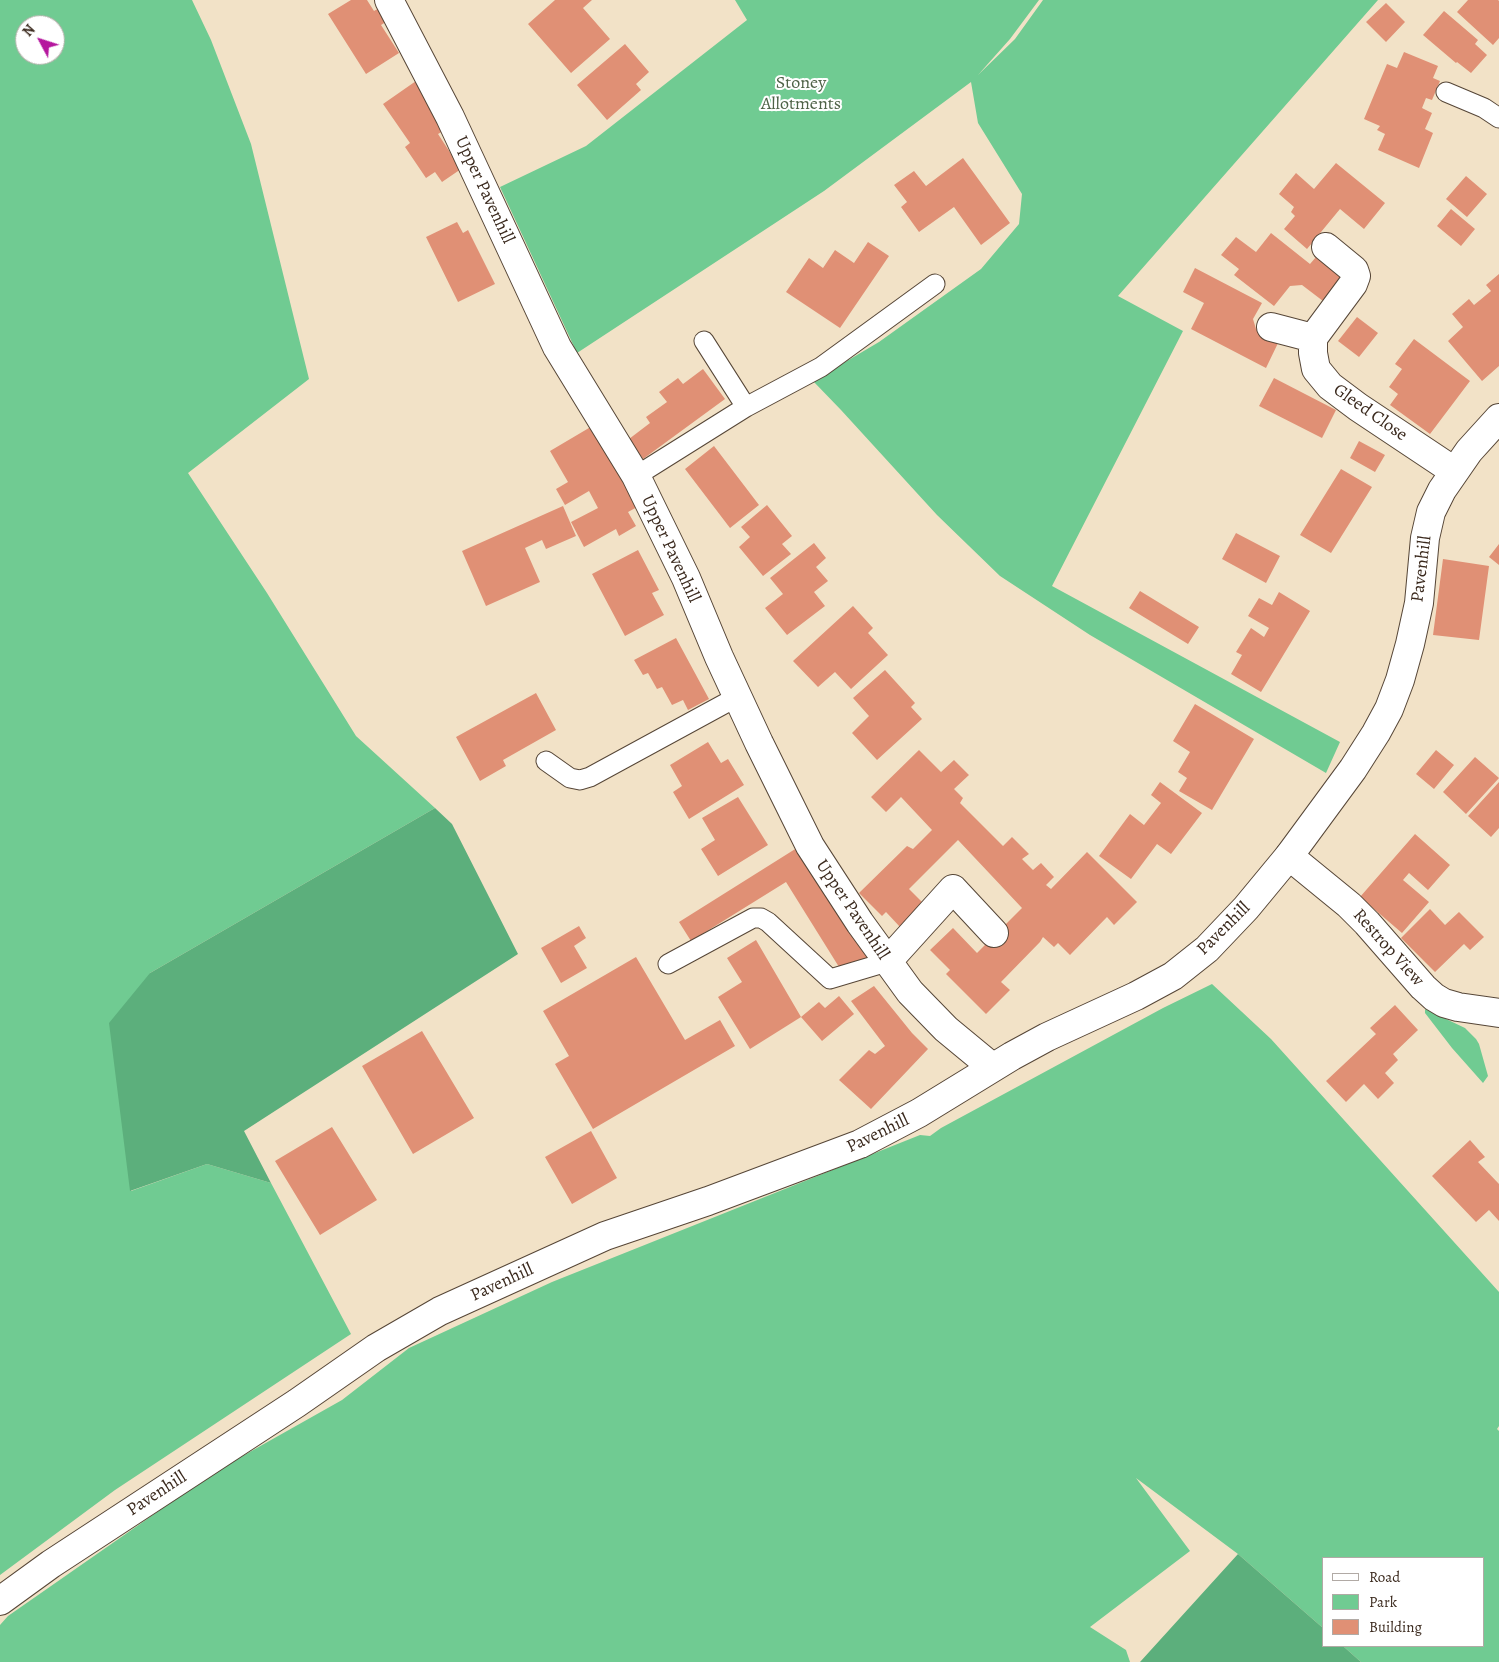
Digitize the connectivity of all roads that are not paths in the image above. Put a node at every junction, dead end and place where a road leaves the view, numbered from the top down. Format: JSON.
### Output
{"nodes":[{"id":1,"x":389,"y":0,"type":"edge"},
{"id":2,"x":1446,"y":92,"type":"dead end"},
{"id":3,"x":1499,"y":118,"type":"edge"},
{"id":4,"x":1326,"y":247,"type":"dead end"},
{"id":5,"x":935,"y":284,"type":"dead end"},
{"id":6,"x":1271,"y":327,"type":"dead end"},
{"id":7,"x":1313,"y":338,"type":"junction"},
{"id":8,"x":704,"y":341,"type":"dead end"},
{"id":9,"x":746,"y":407,"type":"junction"},
{"id":10,"x":1499,"y":418,"type":"edge"},
{"id":11,"x":1454,"y":471,"type":"junction"},
{"id":12,"x":636,"y":476,"type":"junction"},
{"id":13,"x":737,"y":697,"type":"junction"},
{"id":14,"x":546,"y":761,"type":"dead end"},
{"id":15,"x":1290,"y":856,"type":"junction"},
{"id":16,"x":994,"y":932,"type":"dead end"},
{"id":17,"x":887,"y":962,"type":"junction"},
{"id":18,"x":668,"y":964,"type":"dead end"},
{"id":19,"x":1499,"y":1013,"type":"edge"},
{"id":20,"x":992,"y":1067,"type":"junction"},
{"id":21,"x":0,"y":1601,"type":"edge"}],
"edges":[{"from":1,"to":12,"type":"street","name":"Upper Pavenhill"},
{"from":2,"to":3,"type":"lane"},
{"from":4,"to":7,"type":"street"},
{"from":5,"to":9,"type":"lane"},
{"from":6,"to":7,"type":"street"},
{"from":7,"to":11,"type":"street","name":"Gleed Close"},
{"from":8,"to":9,"type":"lane"},
{"from":9,"to":12,"type":"lane"},
{"from":10,"to":11,"type":"street","name":"Pavenhill"},
{"from":11,"to":15,"type":"street","name":"Pavenhill"},
{"from":12,"to":13,"type":"street","name":"Upper Pavenhill"},
{"from":13,"to":14,"type":"lane"},
{"from":13,"to":17,"type":"street","name":"Upper Pavenhill"},
{"from":15,"to":19,"type":"street","name":"Restrop View"},
{"from":15,"to":20,"type":"street","name":"Pavenhill"},
{"from":16,"to":17,"type":"street"},
{"from":17,"to":18,"type":"lane"},
{"from":17,"to":20,"type":"street","name":"Upper Pavenhill"},
{"from":20,"to":21,"type":"street","name":"Pavenhill"}]}
